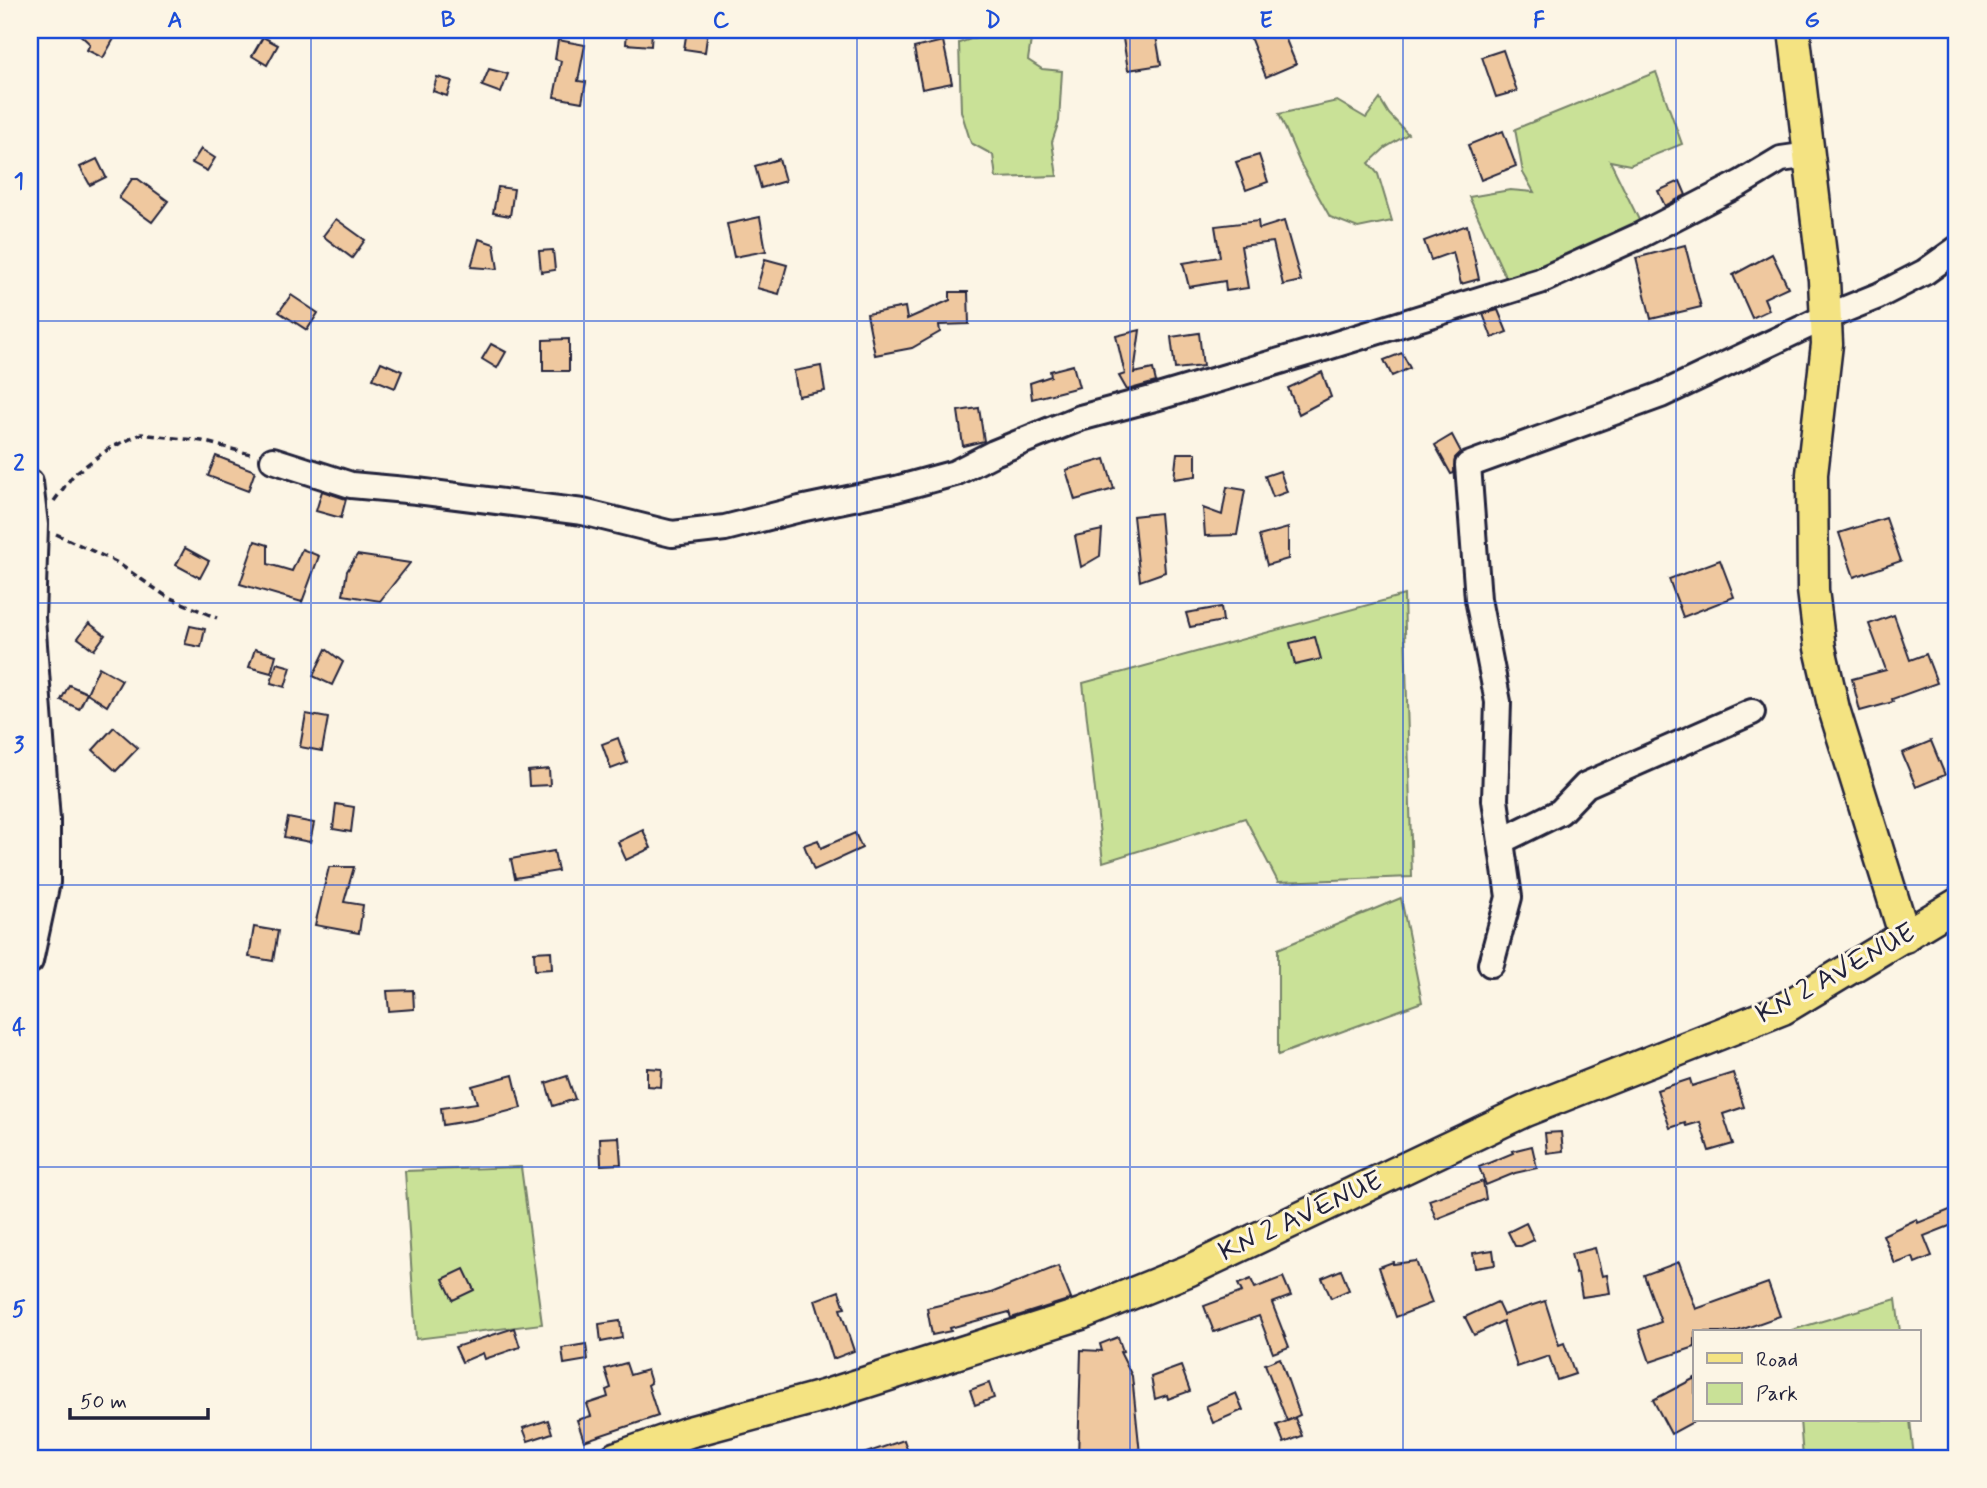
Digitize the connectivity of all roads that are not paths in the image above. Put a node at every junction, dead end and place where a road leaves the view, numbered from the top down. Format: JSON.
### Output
{"nodes":[{"id":1,"x":1794,"y":30,"type":"edge"},
{"id":2,"x":1808,"y":155,"type":"junction"},
{"id":3,"x":1957,"y":249,"type":"edge"},
{"id":4,"x":1826,"y":317,"type":"junction"},
{"id":5,"x":273,"y":460,"type":"road end"},
{"id":6,"x":30,"y":482,"type":"edge"},
{"id":7,"x":1752,"y":712,"type":"dead end"},
{"id":8,"x":1501,"y":841,"type":"junction"},
{"id":9,"x":1957,"y":904,"type":"edge"},
{"id":10,"x":1905,"y":937,"type":"junction"},
{"id":11,"x":30,"y":961,"type":"edge"},
{"id":12,"x":1491,"y":964,"type":"dead end"},
{"id":13,"x":615,"y":1458,"type":"edge"}],
"edges":[{"from":1,"to":2,"type":"main road"},
{"from":2,"to":4,"type":"main road"},
{"from":2,"to":5,"type":"street"},
{"from":3,"to":4,"type":"street"},
{"from":4,"to":8,"type":"street"},
{"from":4,"to":10,"type":"main road"},
{"from":6,"to":11,"type":"street"},
{"from":7,"to":8,"type":"street"},
{"from":8,"to":12,"type":"street"},
{"from":9,"to":10,"type":"main road","name":"KN 2 AVENUE"},
{"from":10,"to":13,"type":"main road","name":"KN 2 AVENUE"}]}
